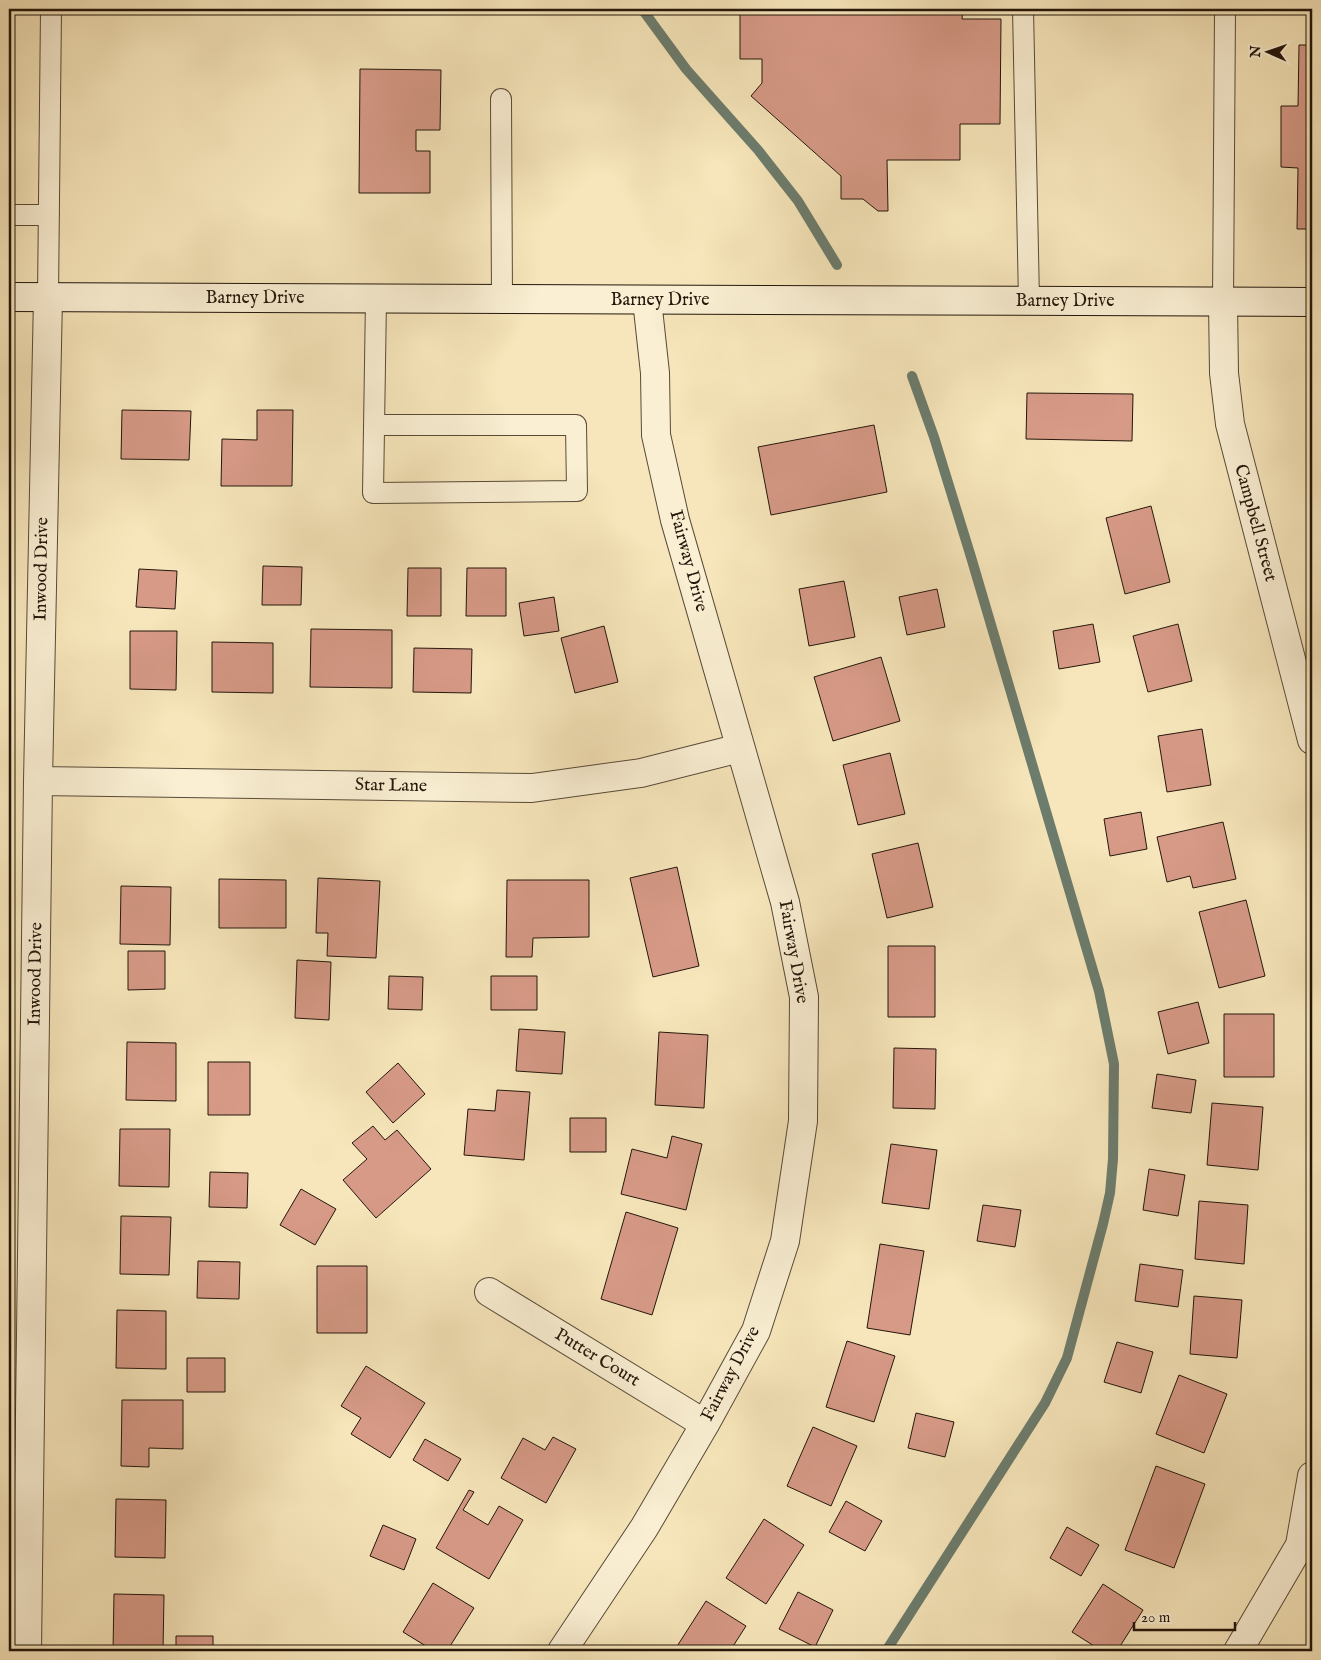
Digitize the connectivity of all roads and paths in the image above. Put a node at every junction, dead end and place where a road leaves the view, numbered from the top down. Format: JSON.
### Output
{"nodes":[{"id":1,"x":50,"y":9,"type":"edge"},
{"id":2,"x":1023,"y":9,"type":"edge"},
{"id":3,"x":1225,"y":9,"type":"edge"},
{"id":4,"x":501,"y":99,"type":"dead end"},
{"id":5,"x":9,"y":215,"type":"edge"},
{"id":6,"x":49,"y":215,"type":"junction"},
{"id":7,"x":9,"y":297,"type":"edge"},
{"id":8,"x":48,"y":298,"type":"junction"},
{"id":9,"x":376,"y":299,"type":"junction"},
{"id":10,"x":502,"y":300,"type":"junction"},
{"id":11,"x":647,"y":300,"type":"junction"},
{"id":12,"x":1029,"y":301,"type":"junction"},
{"id":13,"x":1224,"y":302,"type":"junction"},
{"id":14,"x":1312,"y":302,"type":"edge"},
{"id":15,"x":374,"y":425,"type":"junction"},
{"id":16,"x":1312,"y":740,"type":"edge"},
{"id":17,"x":740,"y":748,"type":"junction"},
{"id":18,"x":38,"y":782,"type":"junction"},
{"id":19,"x":489,"y":1292,"type":"dead end"},
{"id":20,"x":705,"y":1424,"type":"junction"},
{"id":21,"x":1312,"y":1476,"type":"edge"},
{"id":22,"x":27,"y":1651,"type":"edge"},
{"id":23,"x":562,"y":1651,"type":"edge"},
{"id":24,"x":1238,"y":1651,"type":"edge"}],
"edges":[{"from":1,"to":6,"type":"lane"},
{"from":2,"to":12,"type":"lane"},
{"from":3,"to":13,"type":"lane"},
{"from":4,"to":10,"type":"lane"},
{"from":5,"to":6,"type":"lane"},
{"from":6,"to":8,"type":"lane"},
{"from":7,"to":8,"type":"street","name":"Barney Drive"},
{"from":8,"to":9,"type":"street","name":"Barney Drive"},
{"from":8,"to":18,"type":"street","name":"Inwood Drive"},
{"from":9,"to":10,"type":"street","name":"Barney Drive"},
{"from":9,"to":15,"type":"lane"},
{"from":10,"to":11,"type":"street","name":"Barney Drive"},
{"from":11,"to":12,"type":"street","name":"Barney Drive"},
{"from":11,"to":17,"type":"street","name":"Fairway Drive"},
{"from":12,"to":13,"type":"street","name":"Barney Drive"},
{"from":13,"to":14,"type":"street","name":"Barney Drive"},
{"from":13,"to":16,"type":"street","name":"Campbell Street"},
{"from":15,"to":15,"type":"lane"},
{"from":17,"to":18,"type":"street","name":"Star Lane"},
{"from":17,"to":20,"type":"street","name":"Fairway Drive"},
{"from":18,"to":22,"type":"street","name":"Inwood Drive"},
{"from":19,"to":20,"type":"street","name":"Putter Court"},
{"from":20,"to":23,"type":"street","name":"Fairway Drive"},
{"from":21,"to":24,"type":"street"}]}
